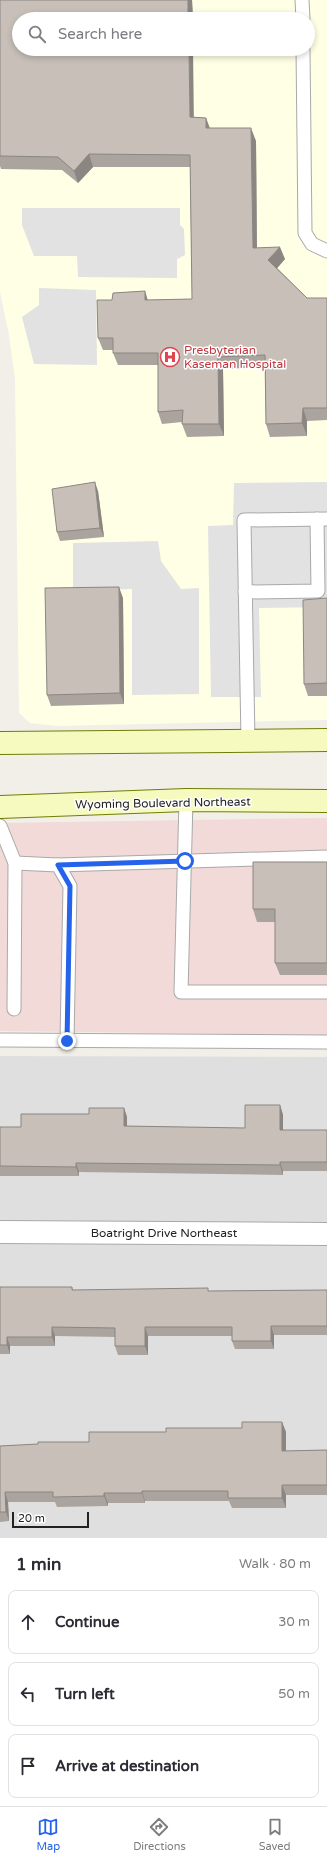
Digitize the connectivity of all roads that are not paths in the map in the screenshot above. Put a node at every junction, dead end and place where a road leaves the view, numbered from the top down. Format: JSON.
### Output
{"nodes":[{"id":1,"x":302,"y":0,"type":"edge"},
{"id":2,"x":303,"y":12,"type":"edge"},
{"id":3,"x":303,"y":56,"type":"edge"},
{"id":4,"x":327,"y":251,"type":"edge"},
{"id":5,"x":322,"y":519,"type":"edge"},
{"id":6,"x":245,"y":592,"type":"junction"},
{"id":7,"x":327,"y":740,"type":"edge"},
{"id":8,"x":248,"y":741,"type":"junction"},
{"id":9,"x":0,"y":743,"type":"edge"},
{"id":10,"x":186,"y":800,"type":"junction"},
{"id":11,"x":327,"y":800,"type":"edge"},
{"id":12,"x":0,"y":807,"type":"edge"},
{"id":13,"x":0,"y":826,"type":"edge"},
{"id":14,"x":327,"y":857,"type":"edge"},
{"id":15,"x":185,"y":861,"type":"junction"},
{"id":16,"x":15,"y":863,"type":"junction"},
{"id":17,"x":58,"y":865,"type":"junction"},
{"id":18,"x":327,"y":992,"type":"edge"},
{"id":19,"x":14,"y":1009,"type":"dead end"},
{"id":20,"x":0,"y":1040,"type":"edge"},
{"id":21,"x":67,"y":1041,"type":"junction"},
{"id":22,"x":327,"y":1042,"type":"edge"},
{"id":23,"x":0,"y":1232,"type":"edge"},
{"id":24,"x":327,"y":1234,"type":"edge"}],
"edges":[{"from":1,"to":2,"type":"lane"},
{"from":3,"to":4,"type":"lane"},
{"from":5,"to":6,"type":"lane"},
{"from":5,"to":6,"type":"lane"},
{"from":6,"to":8,"type":"lane"},
{"from":7,"to":8,"type":"main road"},
{"from":8,"to":9,"type":"main road"},
{"from":10,"to":11,"type":"main road","name":"Wyoming Boulevard Northeast"},
{"from":10,"to":12,"type":"main road","name":"Wyoming Boulevard Northeast"},
{"from":10,"to":15,"type":"lane"},
{"from":13,"to":16,"type":"lane"},
{"from":14,"to":15,"type":"lane"},
{"from":15,"to":17,"type":"lane"},
{"from":15,"to":18,"type":"lane"},
{"from":16,"to":17,"type":"lane"},
{"from":16,"to":19,"type":"lane"},
{"from":17,"to":21,"type":"lane"},
{"from":20,"to":21,"type":"lane"},
{"from":21,"to":22,"type":"lane"},
{"from":23,"to":24,"type":"street","name":"Boatright Drive Northeast"}]}
